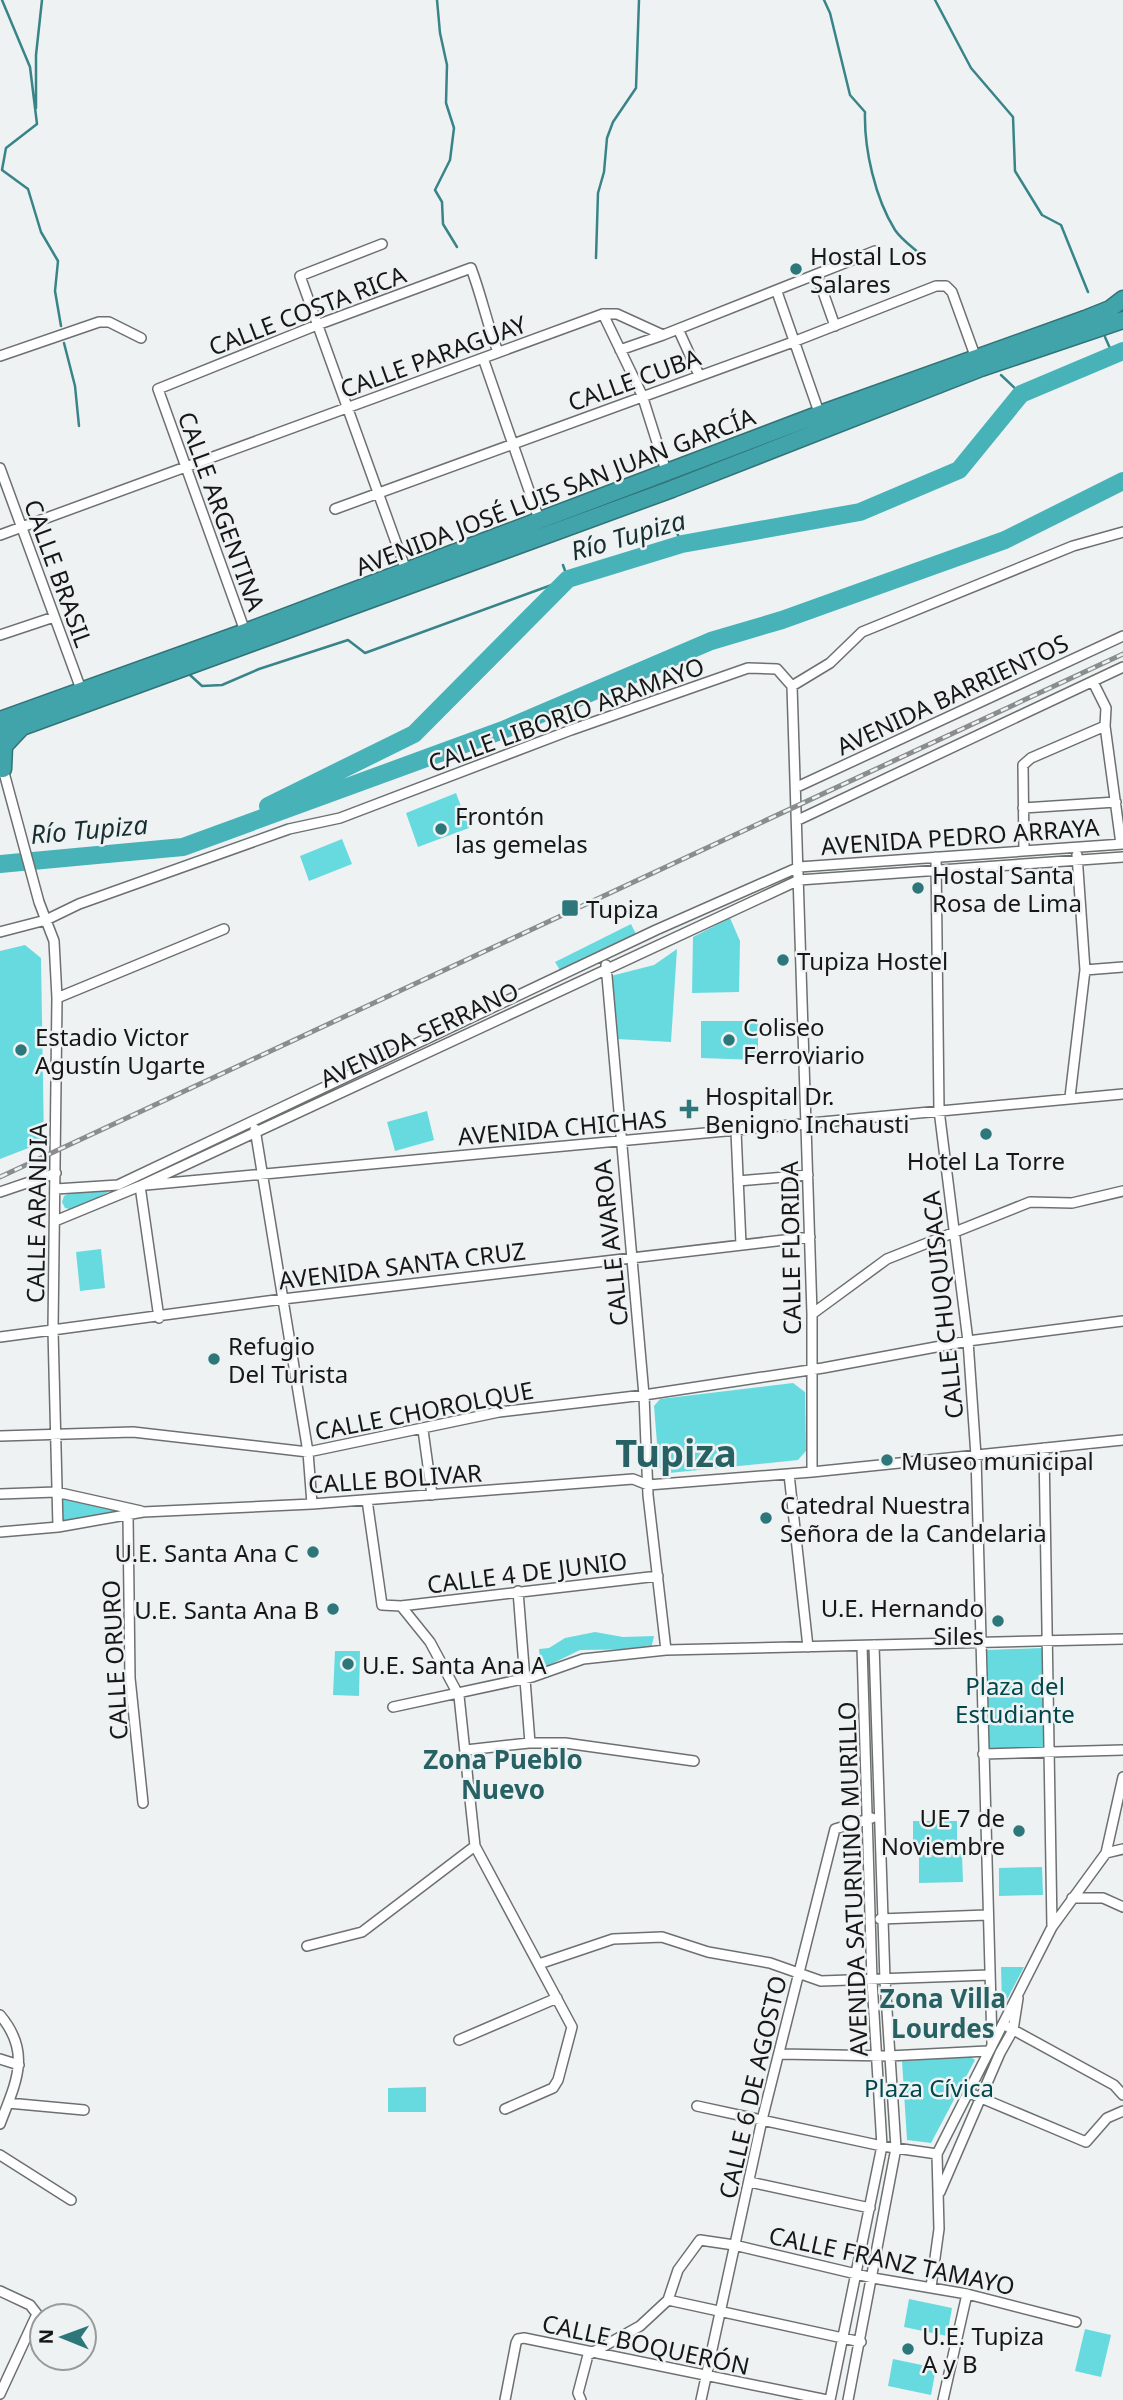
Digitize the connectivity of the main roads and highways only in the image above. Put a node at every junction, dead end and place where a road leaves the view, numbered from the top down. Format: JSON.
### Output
{"nodes":[{"id":1,"x":1123,"y":299,"type":"edge"},
{"id":2,"x":1123,"y":320,"type":"edge"},
{"id":3,"x":978,"y":363,"type":"junction"},
{"id":4,"x":247,"y":639,"type":"junction"},
{"id":5,"x":0,"y":720,"type":"edge"},
{"id":6,"x":24,"y":726,"type":"junction"},
{"id":7,"x":0,"y":735,"type":"edge"},
{"id":8,"x":2,"y":767,"type":"edge"}],
"edges":[{"from":1,"to":3,"type":"highway","name":"AVENIDA JOSÉ LUIS SAN JUAN GARCÍA"},
{"from":2,"to":3,"type":"highway","name":"AVENIDA JOSÉ LUIS SAN JUAN GARCÍA"},
{"from":3,"to":4,"type":"highway","name":"AVENIDA JOSÉ LUIS SAN JUAN GARCÍA"},
{"from":4,"to":5,"type":"highway","name":"AVENIDA JOSÉ LUIS SAN JUAN GARCÍA"},
{"from":4,"to":6,"type":"highway","name":"AVENIDA JOSÉ LUIS SAN JUAN GARCÍA"},
{"from":6,"to":7,"type":"highway","name":"AVENIDA JOSÉ LUIS SAN JUAN GARCÍA"},
{"from":6,"to":8,"type":"highway"}]}
